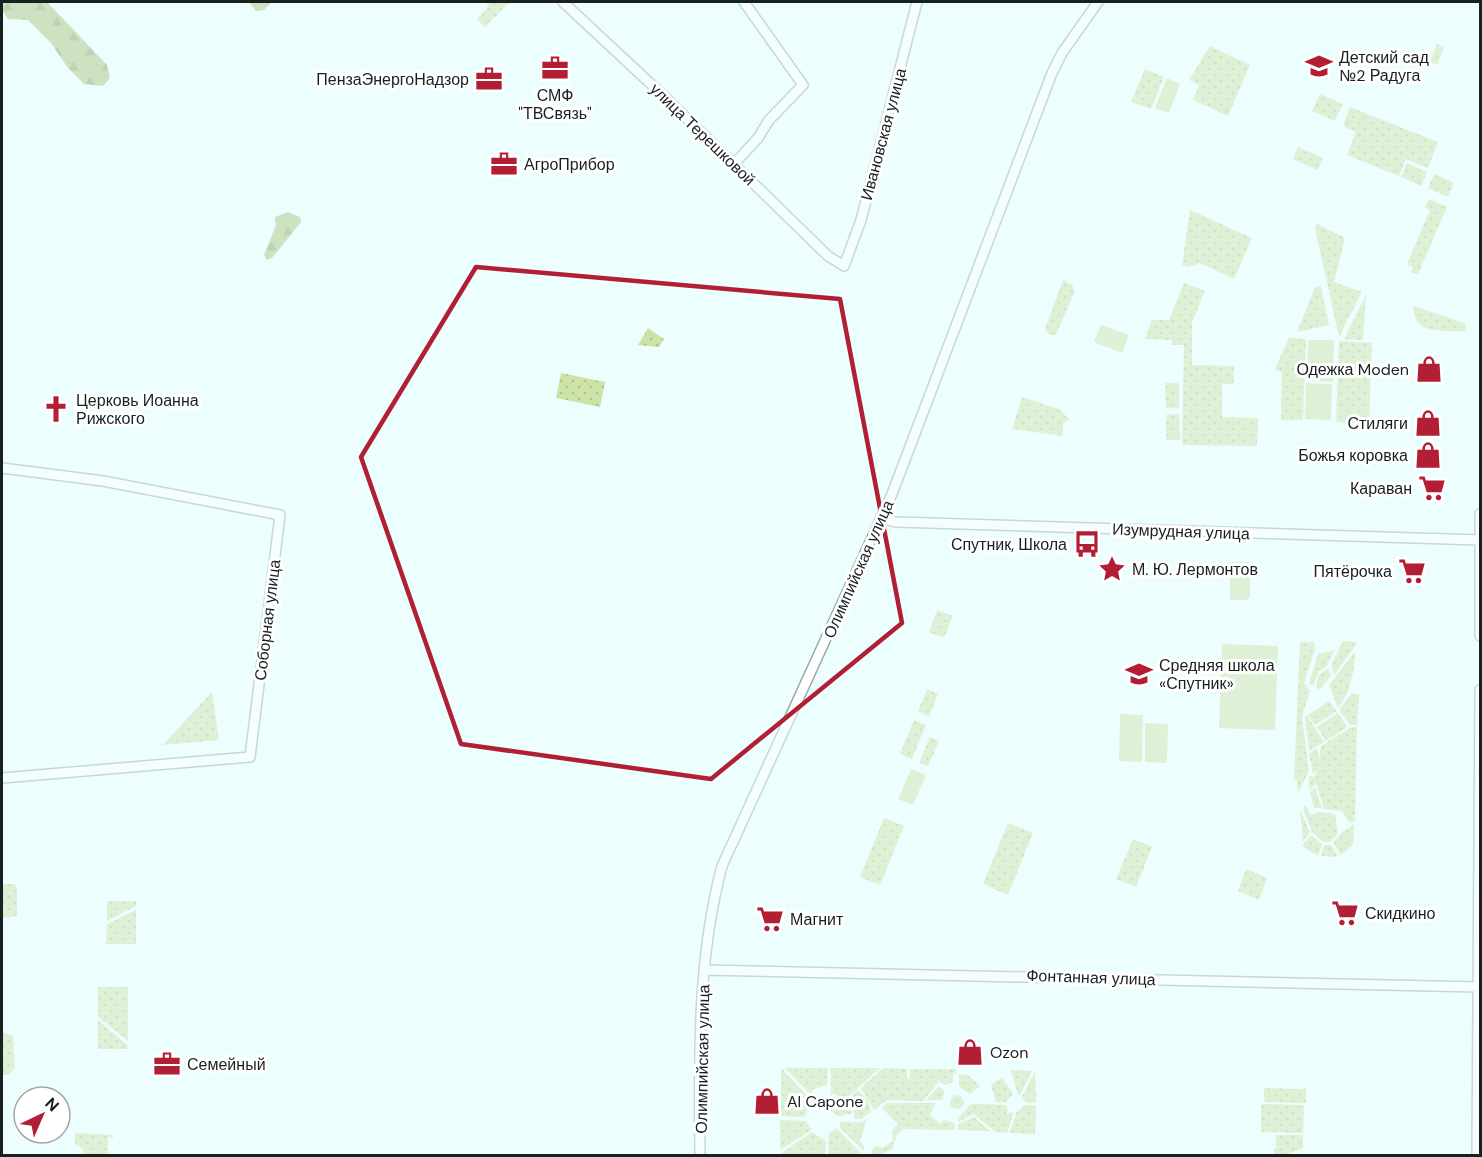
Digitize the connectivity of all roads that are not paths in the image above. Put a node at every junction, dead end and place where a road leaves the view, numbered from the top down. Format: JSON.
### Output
{"nodes":[{"id":1,"x":563,"y":2,"type":"edge"},
{"id":2,"x":744,"y":2,"type":"edge"},
{"id":3,"x":917,"y":2,"type":"edge"},
{"id":4,"x":1098,"y":2,"type":"edge"},
{"id":5,"x":734,"y":164,"type":"junction"},
{"id":6,"x":844,"y":266,"type":"joint"},
{"id":7,"x":2,"y":468,"type":"edge"},
{"id":8,"x":1480,"y":514,"type":"edge"},
{"id":9,"x":882,"y":519,"type":"junction"},
{"id":10,"x":1480,"y":540,"type":"edge"},
{"id":11,"x":1480,"y":636,"type":"edge"},
{"id":12,"x":1480,"y":690,"type":"edge"},
{"id":13,"x":2,"y":778,"type":"edge"},
{"id":14,"x":704,"y":970,"type":"junction"},
{"id":15,"x":1479,"y":987,"type":"junction"},
{"id":16,"x":700,"y":1155,"type":"edge"},
{"id":17,"x":1477,"y":1155,"type":"edge"}],
"edges":[{"from":1,"to":5,"type":"street","name":"улица Терешковой"},
{"from":2,"to":5,"type":"street"},
{"from":3,"to":6,"type":"street","name":"Ивановская улица"},
{"from":4,"to":9,"type":"street","name":"Олимпийская улица"},
{"from":5,"to":6,"type":"street","name":"улица Терешковой"},
{"from":7,"to":13,"type":"street","name":"Соборная улица"},
{"from":8,"to":10,"type":"street"},
{"from":9,"to":10,"type":"street","name":"Изумрудная улица"},
{"from":9,"to":14,"type":"street","name":"Олимпийская улица"},
{"from":10,"to":11,"type":"street"},
{"from":12,"to":15,"type":"street"},
{"from":14,"to":15,"type":"street","name":"Фонтанная улица"},
{"from":14,"to":16,"type":"street","name":"Олимпийская улица"},
{"from":15,"to":17,"type":"street"}]}
